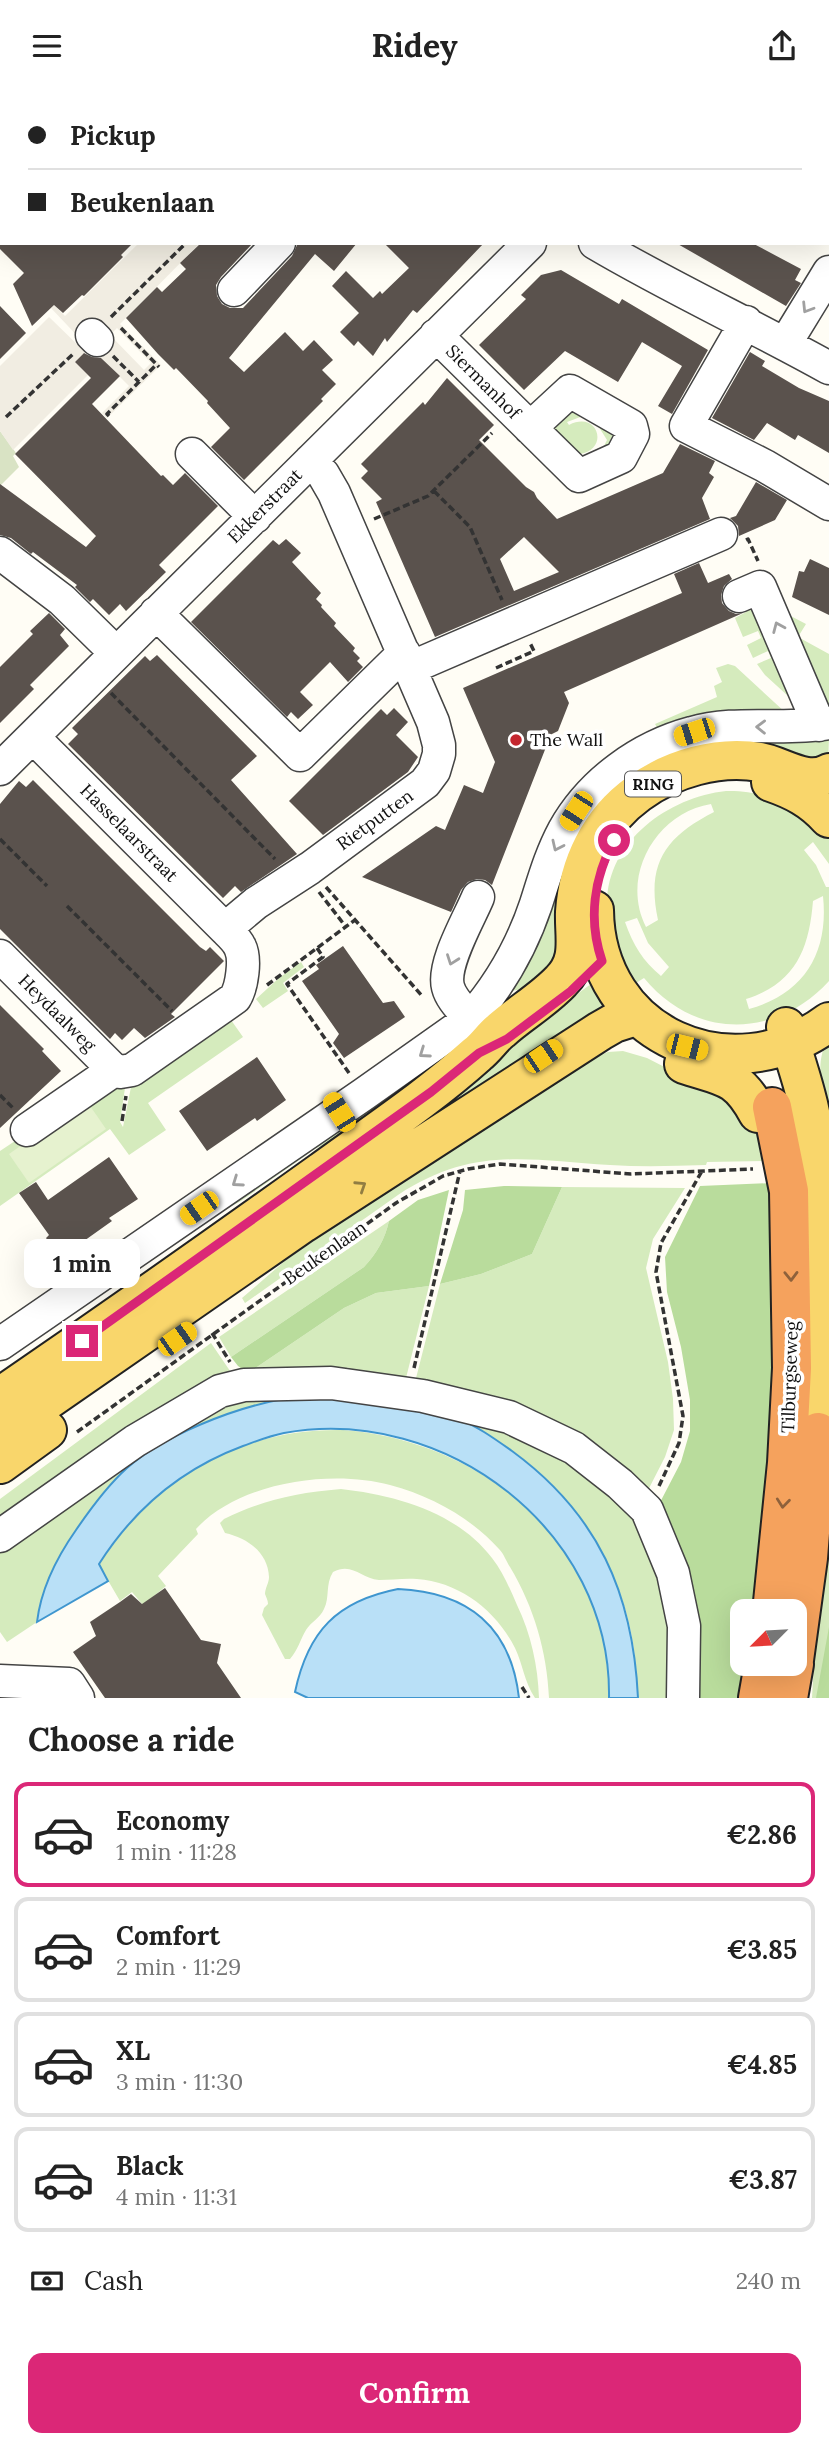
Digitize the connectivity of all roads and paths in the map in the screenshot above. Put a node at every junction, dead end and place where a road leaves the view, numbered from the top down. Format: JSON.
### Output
{"nodes":[{"id":1,"x":184,"y":245,"type":"edge"},
{"id":2,"x":277,"y":245,"type":"edge"},
{"id":3,"x":528,"y":245,"type":"edge"},
{"id":4,"x":598,"y":245,"type":"edge"},
{"id":5,"x":829,"y":272,"type":"edge"},
{"id":6,"x":234,"y":290,"type":"dead end"},
{"id":7,"x":746,"y":322,"type":"junction"},
{"id":8,"x":95,"y":335,"type":"junction"},
{"id":9,"x":436,"y":335,"type":"junction"},
{"id":10,"x":785,"y":344,"type":"junction"},
{"id":11,"x":829,"y":368,"type":"edge"},
{"id":12,"x":139,"y":382,"type":"junction"},
{"id":13,"x":109,"y":416,"type":"dead end"},
{"id":14,"x":6,"y":417,"type":"dead end"},
{"id":15,"x":530,"y":428,"type":"dead end"},
{"id":16,"x":492,"y":433,"type":"dead end"},
{"id":17,"x":192,"y":454,"type":"dead end"},
{"id":18,"x":310,"y":461,"type":"junction"},
{"id":19,"x":434,"y":491,"type":"junction"},
{"id":20,"x":829,"y":504,"type":"edge"},
{"id":21,"x":255,"y":517,"type":"junction"},
{"id":22,"x":370,"y":521,"type":"dead end"},
{"id":23,"x":729,"y":539,"type":"joint"},
{"id":24,"x":0,"y":553,"type":"edge"},
{"id":25,"x":759,"y":563,"type":"dead end"},
{"id":26,"x":739,"y":596,"type":"dead end"},
{"id":27,"x":156,"y":614,"type":"junction"},
{"id":28,"x":513,"y":624,"type":"junction"},
{"id":29,"x":534,"y":651,"type":"dead end"},
{"id":30,"x":116,"y":653,"type":"junction"},
{"id":31,"x":407,"y":661,"type":"junction"},
{"id":32,"x":496,"y":668,"type":"dead end"},
{"id":33,"x":106,"y":688,"type":"dead end"},
{"id":34,"x":824,"y":724,"type":"edge"},
{"id":35,"x":33,"y":737,"type":"junction"},
{"id":36,"x":0,"y":769,"type":"edge"},
{"id":37,"x":824,"y":795,"type":"edge"},
{"id":38,"x":0,"y":839,"type":"edge"},
{"id":39,"x":302,"y":873,"type":"junction"},
{"id":40,"x":47,"y":886,"type":"dead end"},
{"id":41,"x":478,"y":897,"type":"dead end"},
{"id":42,"x":67,"y":907,"type":"dead end"},
{"id":43,"x":355,"y":920,"type":"junction"},
{"id":44,"x":346,"y":927,"type":"junction"},
{"id":45,"x":225,"y":929,"type":"junction"},
{"id":46,"x":317,"y":948,"type":"junction"},
{"id":47,"x":0,"y":956,"type":"edge"},
{"id":48,"x":602,"y":961,"type":"junction"},
{"id":49,"x":259,"y":991,"type":"dead end"},
{"id":50,"x":426,"y":1000,"type":"dead end"},
{"id":51,"x":829,"y":1000,"type":"edge"},
{"id":52,"x":181,"y":1020,"type":"dead end"},
{"id":53,"x":626,"y":1020,"type":"junction"},
{"id":54,"x":478,"y":1025,"type":"junction"},
{"id":55,"x":803,"y":1033,"type":"edge"},
{"id":56,"x":121,"y":1077,"type":"junction"},
{"id":57,"x":344,"y":1100,"type":"junction"},
{"id":58,"x":758,"y":1112,"type":"junction"},
{"id":59,"x":122,"y":1121,"type":"dead end"},
{"id":60,"x":27,"y":1131,"type":"dead end"},
{"id":61,"x":460,"y":1171,"type":"junction"},
{"id":62,"x":702,"y":1171,"type":"junction"},
{"id":63,"x":286,"y":1216,"type":"junction"},
{"id":64,"x":212,"y":1333,"type":"junction"},
{"id":65,"x":0,"y":1343,"type":"edge"},
{"id":66,"x":0,"y":1370,"type":"edge"},
{"id":67,"x":244,"y":1385,"type":"junction"},
{"id":68,"x":408,"y":1394,"type":"junction"},
{"id":69,"x":0,"y":1397,"type":"edge"},
{"id":70,"x":818,"y":1431,"type":"joint"},
{"id":71,"x":0,"y":1433,"type":"edge"},
{"id":72,"x":69,"y":1438,"type":"dead end"},
{"id":73,"x":0,"y":1464,"type":"edge"},
{"id":74,"x":647,"y":1510,"type":"junction"},
{"id":75,"x":0,"y":1537,"type":"edge"},
{"id":76,"x":773,"y":1599,"type":"edge"},
{"id":77,"x":802,"y":1599,"type":"edge"},
{"id":78,"x":3,"y":1675,"type":"edge"},
{"id":79,"x":762,"y":1677,"type":"edge"},
{"id":80,"x":792,"y":1677,"type":"edge"},
{"id":81,"x":522,"y":1687,"type":"dead end"},
{"id":82,"x":78,"y":1698,"type":"edge"},
{"id":83,"x":529,"y":1698,"type":"edge"},
{"id":84,"x":683,"y":1698,"type":"edge"},
{"id":85,"x":758,"y":1698,"type":"edge"},
{"id":86,"x":788,"y":1698,"type":"edge"}],
"edges":[{"from":1,"to":8,"type":"path"},
{"from":2,"to":6,"type":"street"},
{"from":3,"to":9,"type":"street","name":"Ekkerstraat"},
{"from":4,"to":7,"type":"street"},
{"from":5,"to":10,"type":"street","one_way":true},
{"from":7,"to":10,"type":"street"},
{"from":7,"to":20,"type":"street"},
{"from":8,"to":12,"type":"path"},
{"from":8,"to":12,"type":"path"},
{"from":8,"to":14,"type":"path"},
{"from":9,"to":15,"type":"street","name":"Siermanhof"},
{"from":9,"to":18,"type":"street","name":"Ekkerstraat"},
{"from":10,"to":11,"type":"street"},
{"from":12,"to":13,"type":"path"},
{"from":16,"to":19,"type":"path"},
{"from":17,"to":21,"type":"street"},
{"from":18,"to":21,"type":"street","name":"Ekkerstraat"},
{"from":18,"to":31,"type":"street","name":"Rietputten"},
{"from":19,"to":22,"type":"path"},
{"from":19,"to":28,"type":"path"},
{"from":21,"to":27,"type":"street","name":"Ekkerstraat"},
{"from":23,"to":25,"type":"path"},
{"from":23,"to":28,"type":"street"},
{"from":24,"to":30,"type":"street"},
{"from":34,"to":26,"type":"street","one_way":true},
{"from":27,"to":30,"type":"street","name":"Ekkerstraat"},
{"from":27,"to":31,"type":"street"},
{"from":28,"to":31,"type":"street"},
{"from":29,"to":32,"type":"path"},
{"from":30,"to":35,"type":"street","name":"Ekkerstraat"},
{"from":31,"to":39,"type":"street","name":"Rietputten"},
{"from":33,"to":39,"type":"path"},
{"from":34,"to":54,"type":"street","name":"Beukenlaan","one_way":true},
{"from":35,"to":36,"type":"street","name":"Ekkerstraat"},
{"from":35,"to":45,"type":"street","name":"Hasselaarstraat"},
{"from":37,"to":48,"type":"main road","number":"RING"},
{"from":37,"to":54,"type":"main road","name":"Beukenlaan","number":"RING"},
{"from":38,"to":40,"type":"path"},
{"from":39,"to":43,"type":"path"},
{"from":39,"to":44,"type":"path"},
{"from":39,"to":45,"type":"street","name":"Rietputten"},
{"from":41,"to":54,"type":"street","one_way":true},
{"from":42,"to":52,"type":"path"},
{"from":43,"to":44,"type":"path"},
{"from":43,"to":50,"type":"path"},
{"from":44,"to":46,"type":"path"},
{"from":45,"to":56,"type":"street","name":"Hasselaarstraat"},
{"from":46,"to":49,"type":"path"},
{"from":46,"to":57,"type":"path"},
{"from":47,"to":56,"type":"street","name":"Heydaalweg"},
{"from":48,"to":53,"type":"main road","number":"RING"},
{"from":48,"to":54,"type":"main road","name":"Beukenlaan","number":"RING"},
{"from":51,"to":55,"type":"main road","number":"RING"},
{"from":53,"to":55,"type":"main road","number":"RING"},
{"from":53,"to":58,"type":"main road","number":"RING"},
{"from":63,"to":53,"type":"main road","name":"Beukenlaan","number":"RING","one_way":true},
{"from":54,"to":57,"type":"street","name":"Beukenlaan","one_way":true},
{"from":54,"to":63,"type":"main road","name":"Beukenlaan","number":"RING"},
{"from":55,"to":58,"type":"main road","number":"RING"},
{"from":55,"to":70,"type":"main road","name":"Tilburgseweg"},
{"from":56,"to":59,"type":"path"},
{"from":56,"to":60,"type":"street","name":"Hasselaarstraat"},
{"from":57,"to":65,"type":"street","name":"Beukenlaan","one_way":true},
{"from":58,"to":62,"type":"path","name":"Beukenlaan"},
{"from":58,"to":76,"type":"highway","name":"Tilburgseweg","one_way":true},
{"from":61,"to":62,"type":"path","name":"Beukenlaan"},
{"from":61,"to":64,"type":"path","name":"Beukenlaan"},
{"from":61,"to":68,"type":"path"},
{"from":62,"to":74,"type":"path"},
{"from":63,"to":66,"type":"main road"},
{"from":63,"to":69,"type":"main road","name":"Beukenlaan","number":"RING"},
{"from":63,"to":71,"type":"main road","name":"Beukenlaan","number":"RING"},
{"from":63,"to":73,"type":"main road"},
{"from":64,"to":67,"type":"path"},
{"from":64,"to":72,"type":"path","name":"Beukenlaan"},
{"from":67,"to":68,"type":"street"},
{"from":67,"to":75,"type":"street"},
{"from":68,"to":74,"type":"street"},
{"from":70,"to":77,"type":"highway","name":"Tilburgseweg"},
{"from":74,"to":84,"type":"street"},
{"from":78,"to":82,"type":"street"},
{"from":79,"to":85,"type":"highway"},
{"from":80,"to":86,"type":"highway","name":"Tilburgseweg"},
{"from":81,"to":83,"type":"path"}]}
